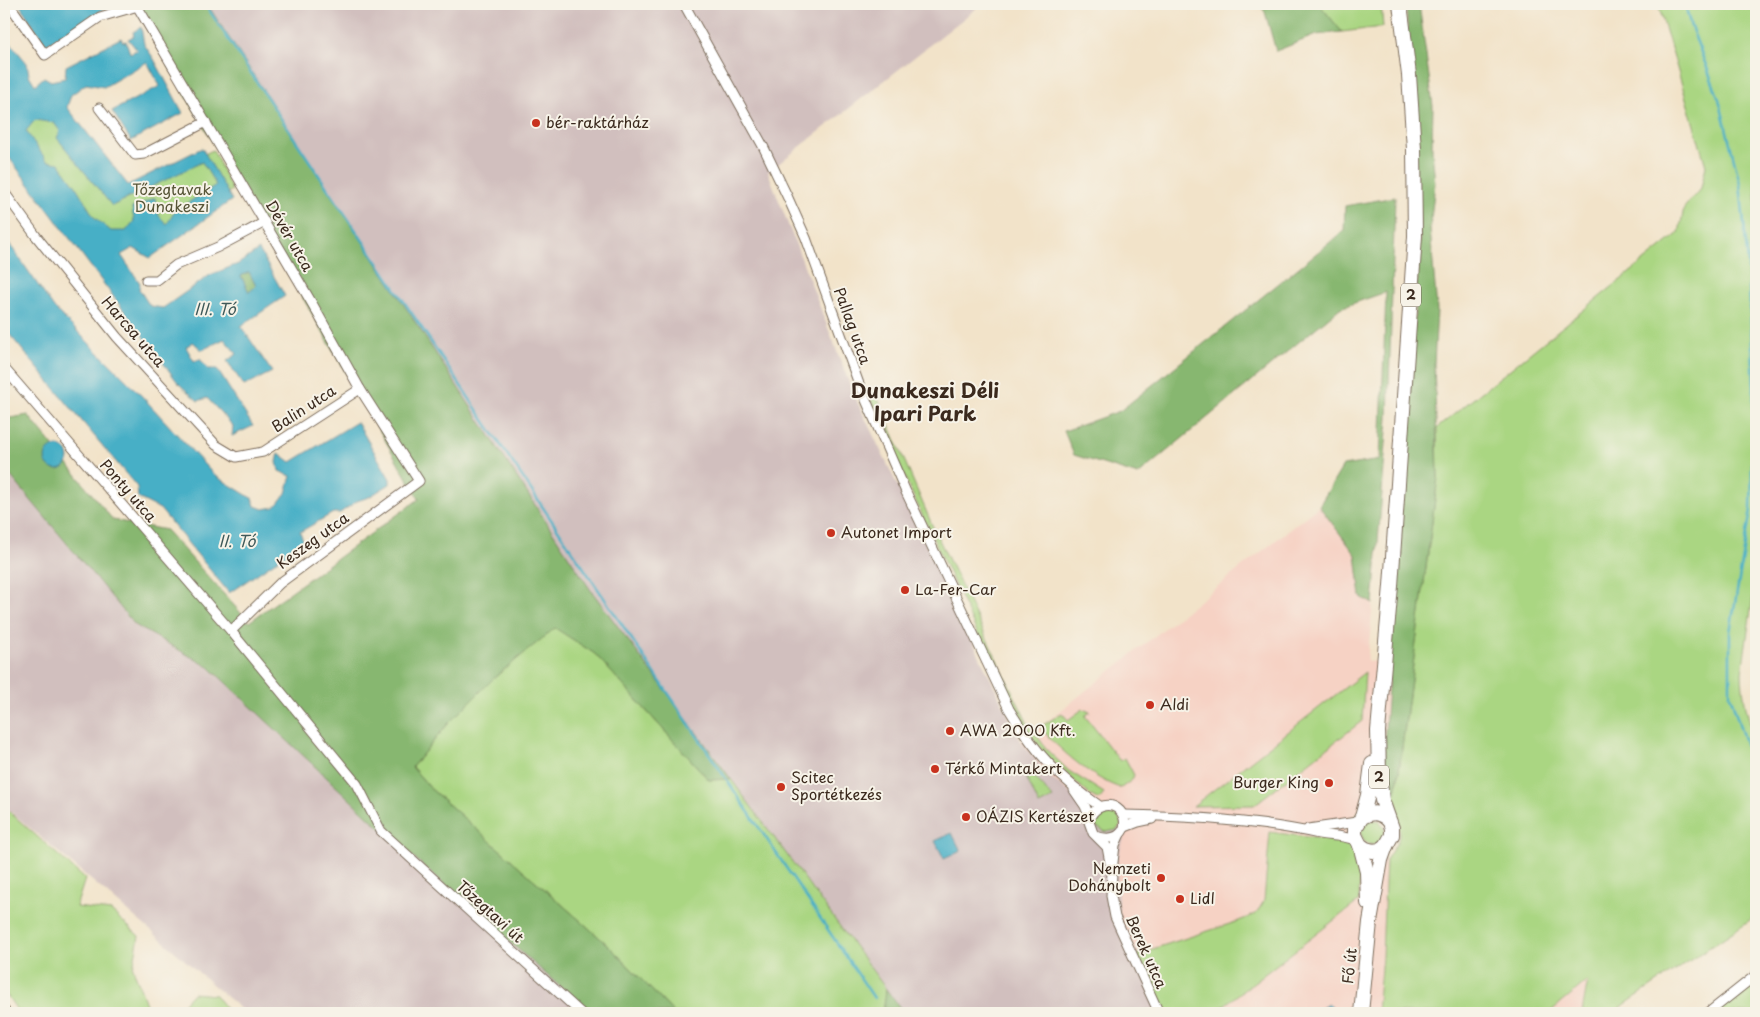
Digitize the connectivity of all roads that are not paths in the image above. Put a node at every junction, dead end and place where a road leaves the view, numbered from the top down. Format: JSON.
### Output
{"nodes":[{"id":1,"x":9,"y":4,"type":"edge"},
{"id":2,"x":684,"y":4,"type":"edge"},
{"id":3,"x":1400,"y":4,"type":"edge"},
{"id":4,"x":137,"y":5,"type":"edge"},
{"id":5,"x":99,"y":108,"type":"dead end"},
{"id":6,"x":206,"y":122,"type":"junction"},
{"id":7,"x":4,"y":192,"type":"edge"},
{"id":8,"x":265,"y":222,"type":"junction"},
{"id":9,"x":146,"y":280,"type":"dead end"},
{"id":10,"x":4,"y":368,"type":"edge"},
{"id":11,"x":360,"y":389,"type":"junction"},
{"id":12,"x":263,"y":452,"type":"joint"},
{"id":13,"x":419,"y":481,"type":"joint"},
{"id":14,"x":231,"y":631,"type":"junction"},
{"id":15,"x":1378,"y":731,"type":"junction"},
{"id":16,"x":1070,"y":784,"type":"junction"},
{"id":17,"x":1101,"y":806,"type":"junction"},
{"id":18,"x":1123,"y":815,"type":"junction"},
{"id":19,"x":1169,"y":816,"type":"junction"},
{"id":20,"x":1090,"y":818,"type":"junction"},
{"id":21,"x":1359,"y":819,"type":"junction"},
{"id":22,"x":1390,"y":822,"type":"junction"},
{"id":23,"x":1123,"y":830,"type":"junction"},
{"id":24,"x":1305,"y":830,"type":"junction"},
{"id":25,"x":381,"y":831,"type":"joint"},
{"id":26,"x":1098,"y":837,"type":"junction"},
{"id":27,"x":1358,"y":843,"type":"junction"},
{"id":28,"x":1386,"y":846,"type":"junction"},
{"id":29,"x":1112,"y":871,"type":"junction"},
{"id":30,"x":1370,"y":922,"type":"junction"},
{"id":31,"x":1756,"y":975,"type":"edge"},
{"id":32,"x":581,"y":1013,"type":"edge"},
{"id":33,"x":1159,"y":1013,"type":"edge"},
{"id":34,"x":1362,"y":1013,"type":"edge"},
{"id":35,"x":1708,"y":1013,"type":"edge"}],
"edges":[{"from":1,"to":4,"type":"street"},
{"from":2,"to":16,"type":"street","name":"Pallag utca"},
{"from":3,"to":15,"type":"main road","number":"2"},
{"from":4,"to":6,"type":"street","name":"Dévér utca"},
{"from":5,"to":6,"type":"street"},
{"from":6,"to":8,"type":"street","name":"Dévér utca"},
{"from":7,"to":12,"type":"street","name":"Harcsa utca"},
{"from":8,"to":9,"type":"street"},
{"from":8,"to":11,"type":"street","name":"Dévér utca"},
{"from":10,"to":14,"type":"street","name":"Ponty utca"},
{"from":11,"to":12,"type":"street","name":"Balin utca"},
{"from":11,"to":13,"type":"street","name":"Dévér utca"},
{"from":13,"to":14,"type":"street","name":"Keszeg utca"},
{"from":14,"to":25,"type":"street","name":"Ponty utca"},
{"from":15,"to":21,"type":"main road","number":"2"},
{"from":15,"to":22,"type":"main road","number":"2"},
{"from":16,"to":17,"type":"street","name":"Pallag utca"},
{"from":16,"to":20,"type":"street","name":"Pallag utca"},
{"from":17,"to":18,"type":"street"},
{"from":17,"to":20,"type":"street"},
{"from":18,"to":19,"type":"street"},
{"from":18,"to":23,"type":"street"},
{"from":19,"to":23,"type":"street"},
{"from":19,"to":24,"type":"street"},
{"from":20,"to":26,"type":"street"},
{"from":21,"to":22,"type":"main road"},
{"from":21,"to":24,"type":"street"},
{"from":21,"to":27,"type":"main road","number":"2"},
{"from":22,"to":28,"type":"main road","number":"2"},
{"from":23,"to":26,"type":"street"},
{"from":23,"to":29,"type":"street","name":"Berek utca"},
{"from":24,"to":27,"type":"street"},
{"from":25,"to":32,"type":"street","name":"Tőzegtavi út"},
{"from":26,"to":29,"type":"street","name":"Berek utca"},
{"from":27,"to":28,"type":"main road"},
{"from":27,"to":30,"type":"main road","name":"Fő út","number":"2"},
{"from":28,"to":30,"type":"main road","name":"Fő út","number":"2"},
{"from":29,"to":33,"type":"street","name":"Berek utca"},
{"from":30,"to":34,"type":"main road","name":"Fő út","number":"2"},
{"from":31,"to":35,"type":"street"}]}
